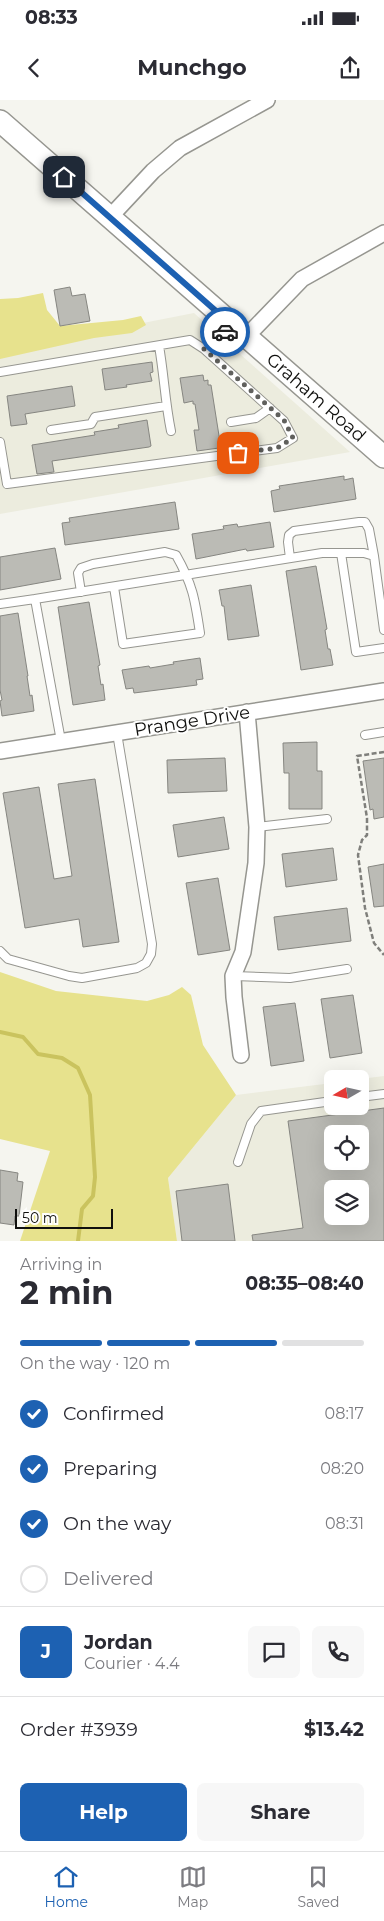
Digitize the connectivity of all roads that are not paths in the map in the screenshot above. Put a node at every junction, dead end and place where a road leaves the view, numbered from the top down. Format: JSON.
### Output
{"nodes":[{"id":1,"x":267,"y":100,"type":"edge"},
{"id":2,"x":0,"y":121,"type":"edge"},
{"id":3,"x":110,"y":217,"type":"junction"},
{"id":4,"x":384,"y":233,"type":"edge"},
{"id":5,"x":240,"y":331,"type":"junction"},
{"id":6,"x":159,"y":346,"type":"junction"},
{"id":7,"x":204,"y":349,"type":"junction"},
{"id":8,"x":0,"y":372,"type":"edge"},
{"id":9,"x":166,"y":406,"type":"junction"},
{"id":10,"x":270,"y":408,"type":"junction"},
{"id":11,"x":231,"y":422,"type":"dead end"},
{"id":12,"x":51,"y":430,"type":"dead end"},
{"id":13,"x":171,"y":430,"type":"dead end"},
{"id":14,"x":0,"y":442,"type":"edge"},
{"id":15,"x":384,"y":458,"type":"edge"},
{"id":16,"x":341,"y":553,"type":"junction"},
{"id":17,"x":374,"y":556,"type":"junction"},
{"id":18,"x":290,"y":558,"type":"junction"},
{"id":19,"x":380,"y":566,"type":"edge"},
{"id":20,"x":188,"y":576,"type":"junction"},
{"id":21,"x":114,"y":587,"type":"junction"},
{"id":22,"x":81,"y":592,"type":"junction"},
{"id":23,"x":35,"y":599,"type":"junction"},
{"id":24,"x":0,"y":604,"type":"edge"},
{"id":25,"x":384,"y":630,"type":"edge"},
{"id":26,"x":384,"y":648,"type":"edge"},
{"id":27,"x":384,"y":691,"type":"edge"},
{"id":28,"x":247,"y":712,"type":"junction"},
{"id":29,"x":384,"y":732,"type":"edge"},
{"id":30,"x":118,"y":733,"type":"junction"},
{"id":31,"x":365,"y":735,"type":"dead end"},
{"id":32,"x":61,"y":741,"type":"junction"},
{"id":33,"x":0,"y":751,"type":"edge"},
{"id":34,"x":327,"y":819,"type":"dead end"},
{"id":35,"x":257,"y":826,"type":"junction"},
{"id":36,"x":0,"y":951,"type":"edge"},
{"id":37,"x":347,"y":969,"type":"dead end"},
{"id":38,"x":233,"y":976,"type":"junction"},
{"id":39,"x":241,"y":1055,"type":"dead end"},
{"id":40,"x":384,"y":1094,"type":"edge"},
{"id":41,"x":369,"y":1096,"type":"edge"},
{"id":42,"x":324,"y":1102,"type":"edge"},
{"id":43,"x":238,"y":1162,"type":"dead end"}],
"edges":[{"from":1,"to":3,"type":"street"},
{"from":2,"to":3,"type":"main road","name":"Graham Road"},
{"from":3,"to":5,"type":"main road","name":"Graham Road"},
{"from":4,"to":5,"type":"street"},
{"from":5,"to":7,"type":"lane"},
{"from":5,"to":15,"type":"main road","name":"Graham Road"},
{"from":6,"to":7,"type":"lane"},
{"from":6,"to":8,"type":"lane"},
{"from":6,"to":9,"type":"lane"},
{"from":7,"to":10,"type":"lane"},
{"from":9,"to":12,"type":"lane"},
{"from":9,"to":13,"type":"lane"},
{"from":10,"to":11,"type":"lane"},
{"from":10,"to":14,"type":"lane"},
{"from":16,"to":17,"type":"lane"},
{"from":16,"to":18,"type":"lane"},
{"from":16,"to":26,"type":"lane"},
{"from":17,"to":18,"type":"lane"},
{"from":17,"to":19,"type":"lane"},
{"from":18,"to":20,"type":"lane"},
{"from":19,"to":25,"type":"lane"},
{"from":20,"to":21,"type":"lane"},
{"from":20,"to":21,"type":"lane"},
{"from":20,"to":22,"type":"lane"},
{"from":21,"to":22,"type":"lane"},
{"from":22,"to":23,"type":"lane"},
{"from":23,"to":24,"type":"lane"},
{"from":23,"to":32,"type":"lane"},
{"from":27,"to":28,"type":"street","name":"Prange Drive"},
{"from":28,"to":30,"type":"street","name":"Prange Drive"},
{"from":28,"to":35,"type":"street"},
{"from":29,"to":31,"type":"lane"},
{"from":30,"to":32,"type":"street","name":"Prange Drive"},
{"from":30,"to":36,"type":"lane"},
{"from":32,"to":33,"type":"street","name":"Prange Drive"},
{"from":34,"to":35,"type":"lane"},
{"from":35,"to":38,"type":"street"},
{"from":37,"to":38,"type":"lane"},
{"from":38,"to":39,"type":"street"},
{"from":40,"to":41,"type":"lane"},
{"from":42,"to":43,"type":"lane"}]}
